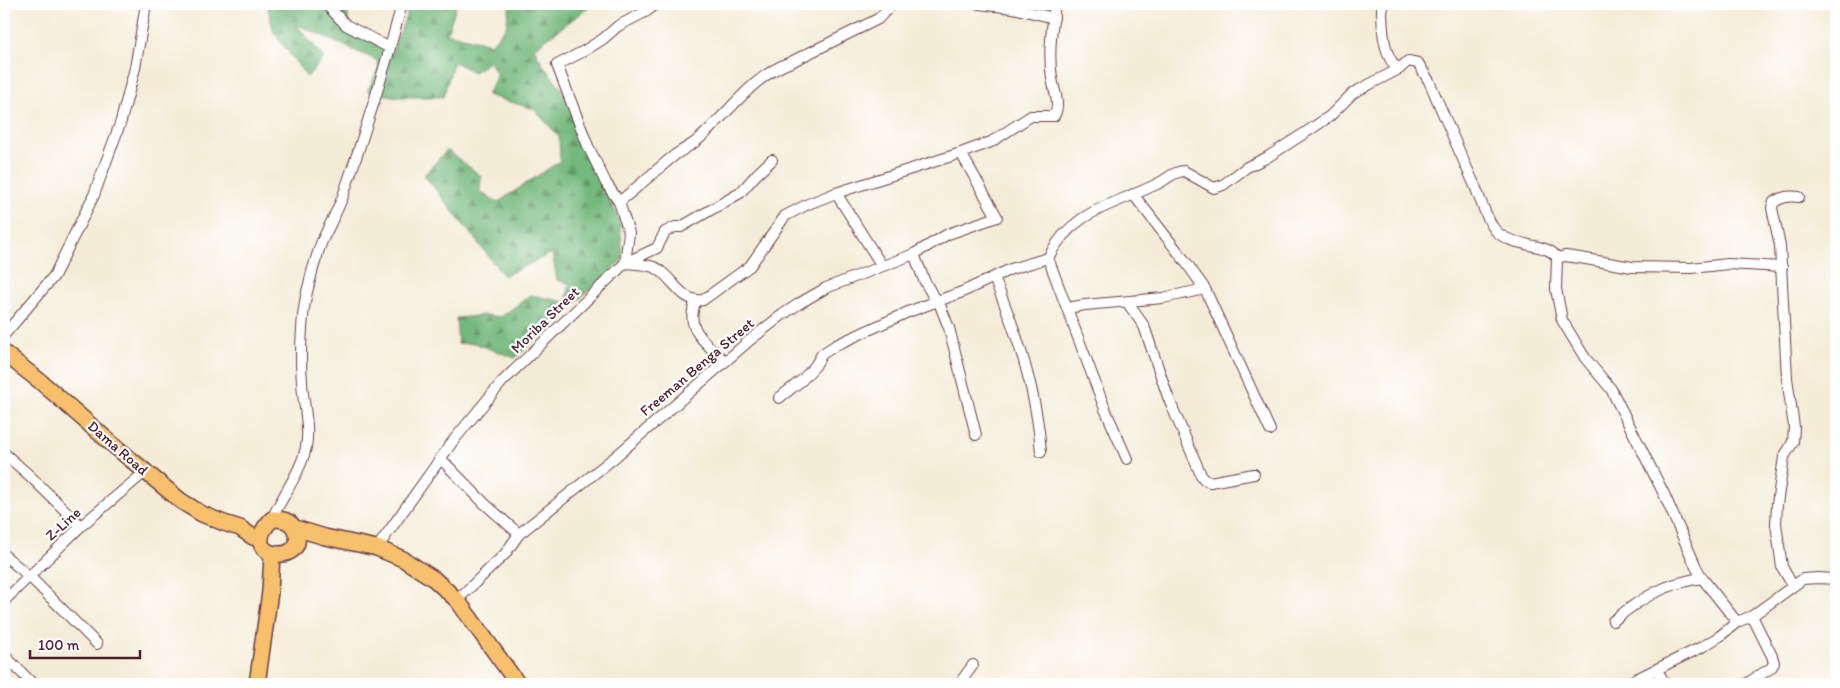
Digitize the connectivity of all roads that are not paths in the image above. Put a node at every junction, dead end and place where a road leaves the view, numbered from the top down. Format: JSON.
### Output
{"nodes":[{"id":1,"x":146,"y":4,"type":"edge"},
{"id":2,"x":326,"y":4,"type":"edge"},
{"id":3,"x":402,"y":4,"type":"edge"},
{"id":4,"x":656,"y":4,"type":"edge"},
{"id":5,"x":892,"y":4,"type":"edge"},
{"id":6,"x":979,"y":4,"type":"edge"},
{"id":7,"x":1056,"y":4,"type":"edge"},
{"id":8,"x":1382,"y":4,"type":"edge"},
{"id":9,"x":1054,"y":18,"type":"junction"},
{"id":10,"x":390,"y":48,"type":"junction"},
{"id":11,"x":1399,"y":69,"type":"junction"},
{"id":12,"x":961,"y":153,"type":"junction"},
{"id":13,"x":772,"y":160,"type":"dead end"},
{"id":14,"x":836,"y":193,"type":"junction"},
{"id":15,"x":1133,"y":194,"type":"junction"},
{"id":16,"x":1799,"y":197,"type":"dead end"},
{"id":17,"x":619,"y":202,"type":"junction"},
{"id":18,"x":914,"y":254,"type":"junction"},
{"id":19,"x":1048,"y":258,"type":"junction"},
{"id":20,"x":1557,"y":258,"type":"junction"},
{"id":21,"x":624,"y":263,"type":"junction"},
{"id":22,"x":882,"y":266,"type":"junction"},
{"id":23,"x":1782,"y":267,"type":"junction"},
{"id":24,"x":994,"y":278,"type":"junction"},
{"id":25,"x":1205,"y":289,"type":"junction"},
{"id":26,"x":938,"y":300,"type":"junction"},
{"id":27,"x":696,"y":301,"type":"junction"},
{"id":28,"x":1127,"y":302,"type":"junction"},
{"id":29,"x":1067,"y":308,"type":"junction"},
{"id":30,"x":4,"y":335,"type":"edge"},
{"id":31,"x":4,"y":353,"type":"edge"},
{"id":32,"x":724,"y":361,"type":"junction"},
{"id":33,"x":779,"y":398,"type":"dead end"},
{"id":34,"x":1270,"y":430,"type":"dead end"},
{"id":35,"x":976,"y":435,"type":"dead end"},
{"id":36,"x":1041,"y":452,"type":"dead end"},
{"id":37,"x":4,"y":453,"type":"edge"},
{"id":38,"x":440,"y":458,"type":"junction"},
{"id":39,"x":1126,"y":459,"type":"dead end"},
{"id":40,"x":145,"y":472,"type":"junction"},
{"id":41,"x":1254,"y":474,"type":"dead end"},
{"id":42,"x":81,"y":526,"type":"junction"},
{"id":43,"x":266,"y":528,"type":"junction"},
{"id":44,"x":519,"y":534,"type":"junction"},
{"id":45,"x":295,"y":535,"type":"junction"},
{"id":46,"x":377,"y":548,"type":"junction"},
{"id":47,"x":277,"y":554,"type":"junction"},
{"id":48,"x":4,"y":555,"type":"edge"},
{"id":49,"x":28,"y":576,"type":"junction"},
{"id":50,"x":1702,"y":578,"type":"junction"},
{"id":51,"x":1836,"y":579,"type":"edge"},
{"id":52,"x":1793,"y":586,"type":"junction"},
{"id":53,"x":457,"y":600,"type":"junction"},
{"id":54,"x":4,"y":601,"type":"edge"},
{"id":55,"x":1752,"y":616,"type":"junction"},
{"id":56,"x":1613,"y":621,"type":"dead end"},
{"id":57,"x":1737,"y":622,"type":"junction"},
{"id":58,"x":97,"y":644,"type":"dead end"},
{"id":59,"x":4,"y":655,"type":"edge"},
{"id":60,"x":974,"y":665,"type":"dead end"},
{"id":61,"x":1657,"y":670,"type":"junction"},
{"id":62,"x":33,"y":684,"type":"edge"},
{"id":63,"x":257,"y":684,"type":"edge"},
{"id":64,"x":518,"y":684,"type":"edge"},
{"id":65,"x":959,"y":684,"type":"edge"},
{"id":66,"x":1626,"y":684,"type":"edge"},
{"id":67,"x":1665,"y":684,"type":"edge"},
{"id":68,"x":1746,"y":684,"type":"edge"}],
"edges":[{"from":1,"to":30,"type":"street"},
{"from":2,"to":10,"type":"street"},
{"from":3,"to":10,"type":"street"},
{"from":4,"to":17,"type":"street"},
{"from":5,"to":17,"type":"street"},
{"from":6,"to":9,"type":"street"},
{"from":7,"to":9,"type":"street"},
{"from":8,"to":11,"type":"street"},
{"from":9,"to":12,"type":"street"},
{"from":10,"to":43,"type":"street"},
{"from":11,"to":15,"type":"street"},
{"from":11,"to":20,"type":"street"},
{"from":12,"to":14,"type":"street"},
{"from":12,"to":18,"type":"street","name":"Freeman Benga Street"},
{"from":13,"to":21,"type":"street","name":"Moriba Street"},
{"from":14,"to":22,"type":"street"},
{"from":14,"to":27,"type":"street"},
{"from":15,"to":19,"type":"street"},
{"from":15,"to":25,"type":"street"},
{"from":16,"to":23,"type":"street"},
{"from":17,"to":21,"type":"street"},
{"from":18,"to":22,"type":"street","name":"Freeman Benga Street"},
{"from":18,"to":26,"type":"street"},
{"from":19,"to":24,"type":"street"},
{"from":19,"to":29,"type":"street"},
{"from":20,"to":23,"type":"street"},
{"from":20,"to":50,"type":"street"},
{"from":21,"to":27,"type":"street"},
{"from":21,"to":38,"type":"street","name":"Moriba Street"},
{"from":22,"to":32,"type":"street","name":"Freeman Benga Street"},
{"from":23,"to":52,"type":"street"},
{"from":24,"to":26,"type":"street"},
{"from":24,"to":36,"type":"street"},
{"from":25,"to":28,"type":"street"},
{"from":25,"to":34,"type":"street"},
{"from":26,"to":33,"type":"street"},
{"from":26,"to":35,"type":"street"},
{"from":27,"to":32,"type":"street"},
{"from":28,"to":29,"type":"street"},
{"from":28,"to":41,"type":"street"},
{"from":29,"to":39,"type":"street"},
{"from":31,"to":40,"type":"highway","name":"Dama Road"},
{"from":32,"to":44,"type":"street","name":"Freeman Benga Street"},
{"from":37,"to":42,"type":"street"},
{"from":38,"to":44,"type":"street"},
{"from":38,"to":46,"type":"street","name":"Moriba Street"},
{"from":40,"to":42,"type":"street","name":"Z-Line"},
{"from":40,"to":43,"type":"highway","name":"Dama Road"},
{"from":42,"to":49,"type":"street","name":"Z-Line"},
{"from":43,"to":45,"type":"highway"},
{"from":43,"to":47,"type":"highway"},
{"from":44,"to":53,"type":"street","name":"Freeman Benga Street"},
{"from":45,"to":46,"type":"highway"},
{"from":45,"to":47,"type":"highway"},
{"from":46,"to":53,"type":"highway"},
{"from":47,"to":63,"type":"highway"},
{"from":48,"to":49,"type":"street"},
{"from":49,"to":54,"type":"street","name":"Z-Line"},
{"from":49,"to":58,"type":"street"},
{"from":50,"to":56,"type":"street"},
{"from":50,"to":57,"type":"street"},
{"from":51,"to":52,"type":"street"},
{"from":52,"to":55,"type":"street"},
{"from":53,"to":64,"type":"highway"},
{"from":55,"to":57,"type":"street"},
{"from":55,"to":68,"type":"street"},
{"from":57,"to":61,"type":"street"},
{"from":59,"to":62,"type":"street"},
{"from":60,"to":65,"type":"street"},
{"from":61,"to":66,"type":"street"},
{"from":61,"to":67,"type":"street"}]}
